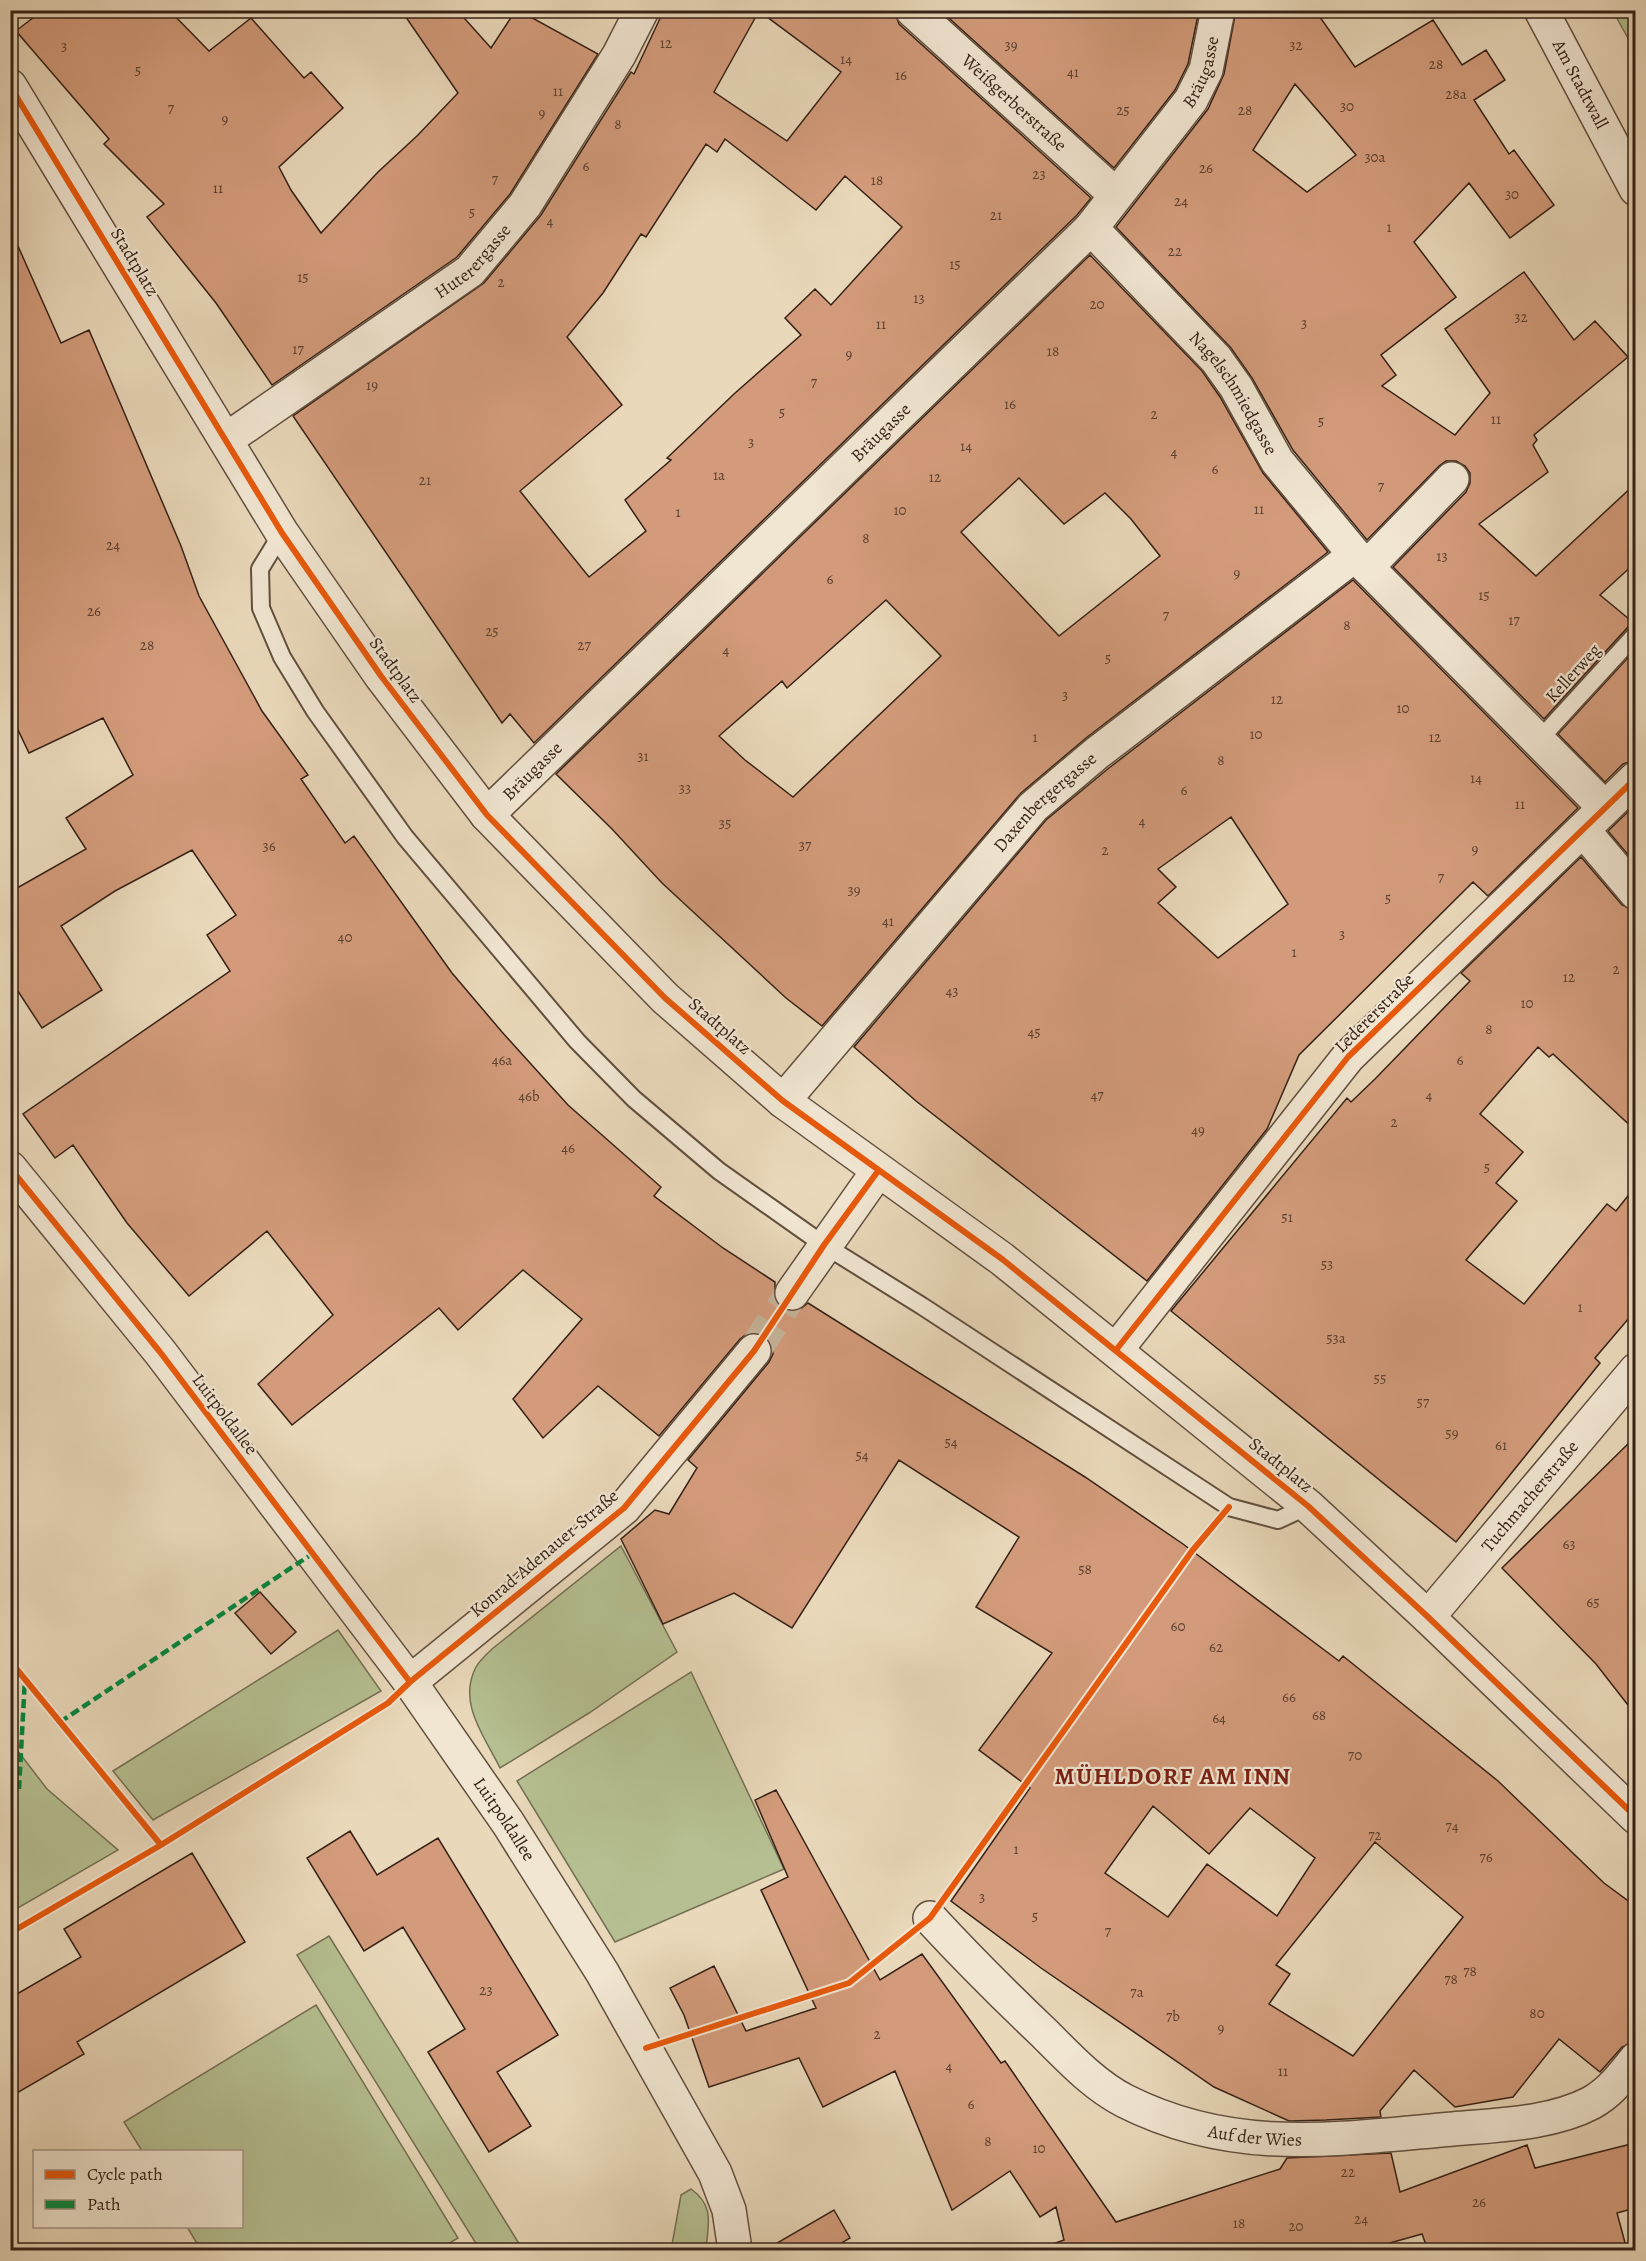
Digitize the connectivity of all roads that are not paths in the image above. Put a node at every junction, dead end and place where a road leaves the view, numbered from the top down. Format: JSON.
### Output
{"nodes":[{"id":1,"x":642,"y":10,"type":"edge"},
{"id":2,"x":912,"y":10,"type":"edge"},
{"id":3,"x":1218,"y":10,"type":"edge"},
{"id":4,"x":1541,"y":10,"type":"edge"},
{"id":5,"x":10,"y":86,"type":"edge"},
{"id":6,"x":1635,"y":189,"type":"edge"},
{"id":7,"x":1116,"y":195,"type":"junction"},
{"id":8,"x":1091,"y":228,"type":"junction"},
{"id":9,"x":227,"y":440,"type":"junction"},
{"id":10,"x":1452,"y":479,"type":"dead end"},
{"id":11,"x":282,"y":533,"type":"junction"},
{"id":12,"x":1361,"y":561,"type":"junction"},
{"id":13,"x":1635,"y":634,"type":"edge"},
{"id":14,"x":1539,"y":740,"type":"junction"},
{"id":15,"x":1635,"y":778,"type":"edge"},
{"id":16,"x":487,"y":815,"type":"junction"},
{"id":17,"x":1594,"y":818,"type":"junction"},
{"id":18,"x":1635,"y":893,"type":"edge"},
{"id":19,"x":783,"y":1101,"type":"junction"},
{"id":20,"x":10,"y":1168,"type":"edge"},
{"id":21,"x":878,"y":1171,"type":"junction"},
{"id":22,"x":824,"y":1245,"type":"junction"},
{"id":23,"x":792,"y":1293,"type":"tunnel mouth"},
{"id":24,"x":1116,"y":1350,"type":"junction"},
{"id":25,"x":754,"y":1351,"type":"tunnel mouth"},
{"id":26,"x":1634,"y":1375,"type":"edge"},
{"id":27,"x":1308,"y":1506,"type":"junction"},
{"id":28,"x":1428,"y":1617,"type":"junction"},
{"id":29,"x":410,"y":1682,"type":"junction"},
{"id":30,"x":1635,"y":1817,"type":"edge"},
{"id":31,"x":930,"y":1918,"type":"dead end"},
{"id":32,"x":1635,"y":2059,"type":"edge"},
{"id":33,"x":735,"y":2250,"type":"edge"}],
"edges":[{"from":1,"to":9,"type":"street","name":"Huterergasse"},
{"from":2,"to":7,"type":"street","name":"Weißgerberstraße"},
{"from":3,"to":7,"type":"street","name":"Bräugasse"},
{"from":4,"to":6,"type":"street","name":"Am Stadtwall"},
{"from":5,"to":9,"type":"street","name":"Stadtplatz"},
{"from":7,"to":8,"type":"street","name":"Bräugasse"},
{"from":8,"to":12,"type":"street","name":"Nagelschmiedgasse"},
{"from":8,"to":16,"type":"street","name":"Bräugasse"},
{"from":9,"to":11,"type":"street","name":"Stadtplatz"},
{"from":10,"to":12,"type":"street"},
{"from":11,"to":16,"type":"street","name":"Stadtplatz"},
{"from":11,"to":22,"type":"lane"},
{"from":12,"to":14,"type":"street","name":"Nagelschmiedgasse"},
{"from":12,"to":19,"type":"street","name":"Daxenbergergasse"},
{"from":13,"to":14,"type":"lane","name":"Kellerweg"},
{"from":14,"to":17,"type":"street","name":"Nagelschmiedgasse"},
{"from":15,"to":17,"type":"street","name":"Ledererstraße"},
{"from":16,"to":19,"type":"street","name":"Stadtplatz"},
{"from":17,"to":18,"type":"street","name":"Nagelschmiedgasse"},
{"from":17,"to":24,"type":"street","name":"Ledererstraße"},
{"from":19,"to":21,"type":"street","name":"Stadtplatz"},
{"from":20,"to":29,"type":"street","name":"Luitpoldallee"},
{"from":21,"to":22,"type":"street"},
{"from":21,"to":24,"type":"street","name":"Stadtplatz"},
{"from":22,"to":23,"type":"street"},
{"from":22,"to":27,"type":"lane"},
{"from":24,"to":27,"type":"street","name":"Stadtplatz"},
{"from":25,"to":29,"type":"street","name":"Konrad-Adenauer-Straße"},
{"from":26,"to":28,"type":"street","name":"Tuchmacherstraße"},
{"from":27,"to":28,"type":"street","name":"Stadtplatz"},
{"from":28,"to":30,"type":"street","name":"Stadtplatz"},
{"from":29,"to":33,"type":"street","name":"Luitpoldallee"},
{"from":31,"to":32,"type":"street","name":"Auf der Wies"}]}
